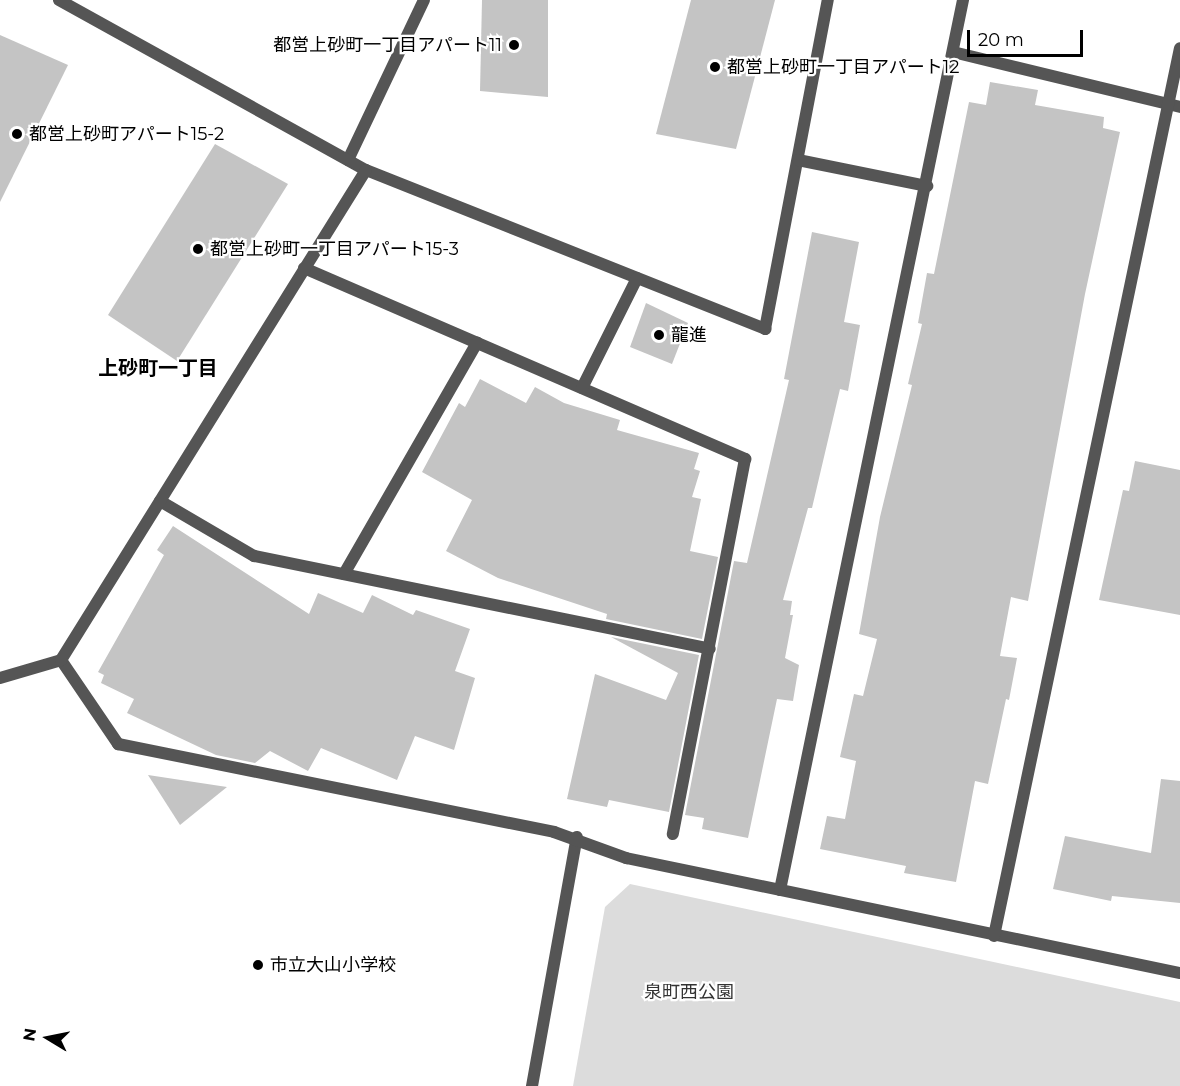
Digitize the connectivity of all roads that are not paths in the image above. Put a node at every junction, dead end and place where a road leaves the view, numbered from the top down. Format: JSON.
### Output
{"nodes":[{"id":1,"x":59,"y":0,"type":"edge"},
{"id":2,"x":424,"y":0,"type":"edge"},
{"id":3,"x":828,"y":0,"type":"edge"},
{"id":4,"x":963,"y":0,"type":"edge"},
{"id":5,"x":1180,"y":48,"type":"edge"},
{"id":6,"x":953,"y":52,"type":"junction"},
{"id":7,"x":1174,"y":106,"type":"edge"},
{"id":8,"x":348,"y":160,"type":"junction"},
{"id":9,"x":798,"y":160,"type":"junction"},
{"id":10,"x":366,"y":170,"type":"junction"},
{"id":11,"x":927,"y":186,"type":"junction"},
{"id":12,"x":304,"y":268,"type":"junction"},
{"id":13,"x":637,"y":278,"type":"junction"},
{"id":14,"x":477,"y":343,"type":"junction"},
{"id":15,"x":582,"y":388,"type":"junction"},
{"id":16,"x":160,"y":501,"type":"junction"},
{"id":17,"x":344,"y":574,"type":"junction"},
{"id":18,"x":710,"y":649,"type":"junction"},
{"id":19,"x":61,"y":660,"type":"junction"},
{"id":20,"x":0,"y":678,"type":"edge"},
{"id":21,"x":673,"y":834,"type":"dead end"},
{"id":22,"x":577,"y":837,"type":"junction"},
{"id":23,"x":780,"y":890,"type":"junction"},
{"id":24,"x":994,"y":936,"type":"junction"},
{"id":25,"x":1180,"y":973,"type":"edge"},
{"id":26,"x":532,"y":1086,"type":"edge"}],
"edges":[{"from":1,"to":8,"type":"street"},
{"from":2,"to":8,"type":"street"},
{"from":3,"to":9,"type":"street"},
{"from":4,"to":6,"type":"street"},
{"from":5,"to":7,"type":"street"},
{"from":6,"to":7,"type":"street"},
{"from":6,"to":11,"type":"street"},
{"from":7,"to":24,"type":"street"},
{"from":8,"to":10,"type":"street"},
{"from":9,"to":11,"type":"street"},
{"from":9,"to":13,"type":"street"},
{"from":10,"to":12,"type":"street"},
{"from":10,"to":13,"type":"street"},
{"from":11,"to":23,"type":"street"},
{"from":12,"to":14,"type":"street"},
{"from":12,"to":16,"type":"street"},
{"from":13,"to":15,"type":"street"},
{"from":14,"to":15,"type":"street"},
{"from":14,"to":17,"type":"street"},
{"from":15,"to":18,"type":"street"},
{"from":16,"to":17,"type":"street"},
{"from":16,"to":19,"type":"street"},
{"from":17,"to":18,"type":"street"},
{"from":18,"to":21,"type":"street"},
{"from":19,"to":20,"type":"street"},
{"from":19,"to":22,"type":"street"},
{"from":22,"to":23,"type":"street"},
{"from":22,"to":26,"type":"street"},
{"from":23,"to":24,"type":"street"},
{"from":24,"to":25,"type":"street"}]}
